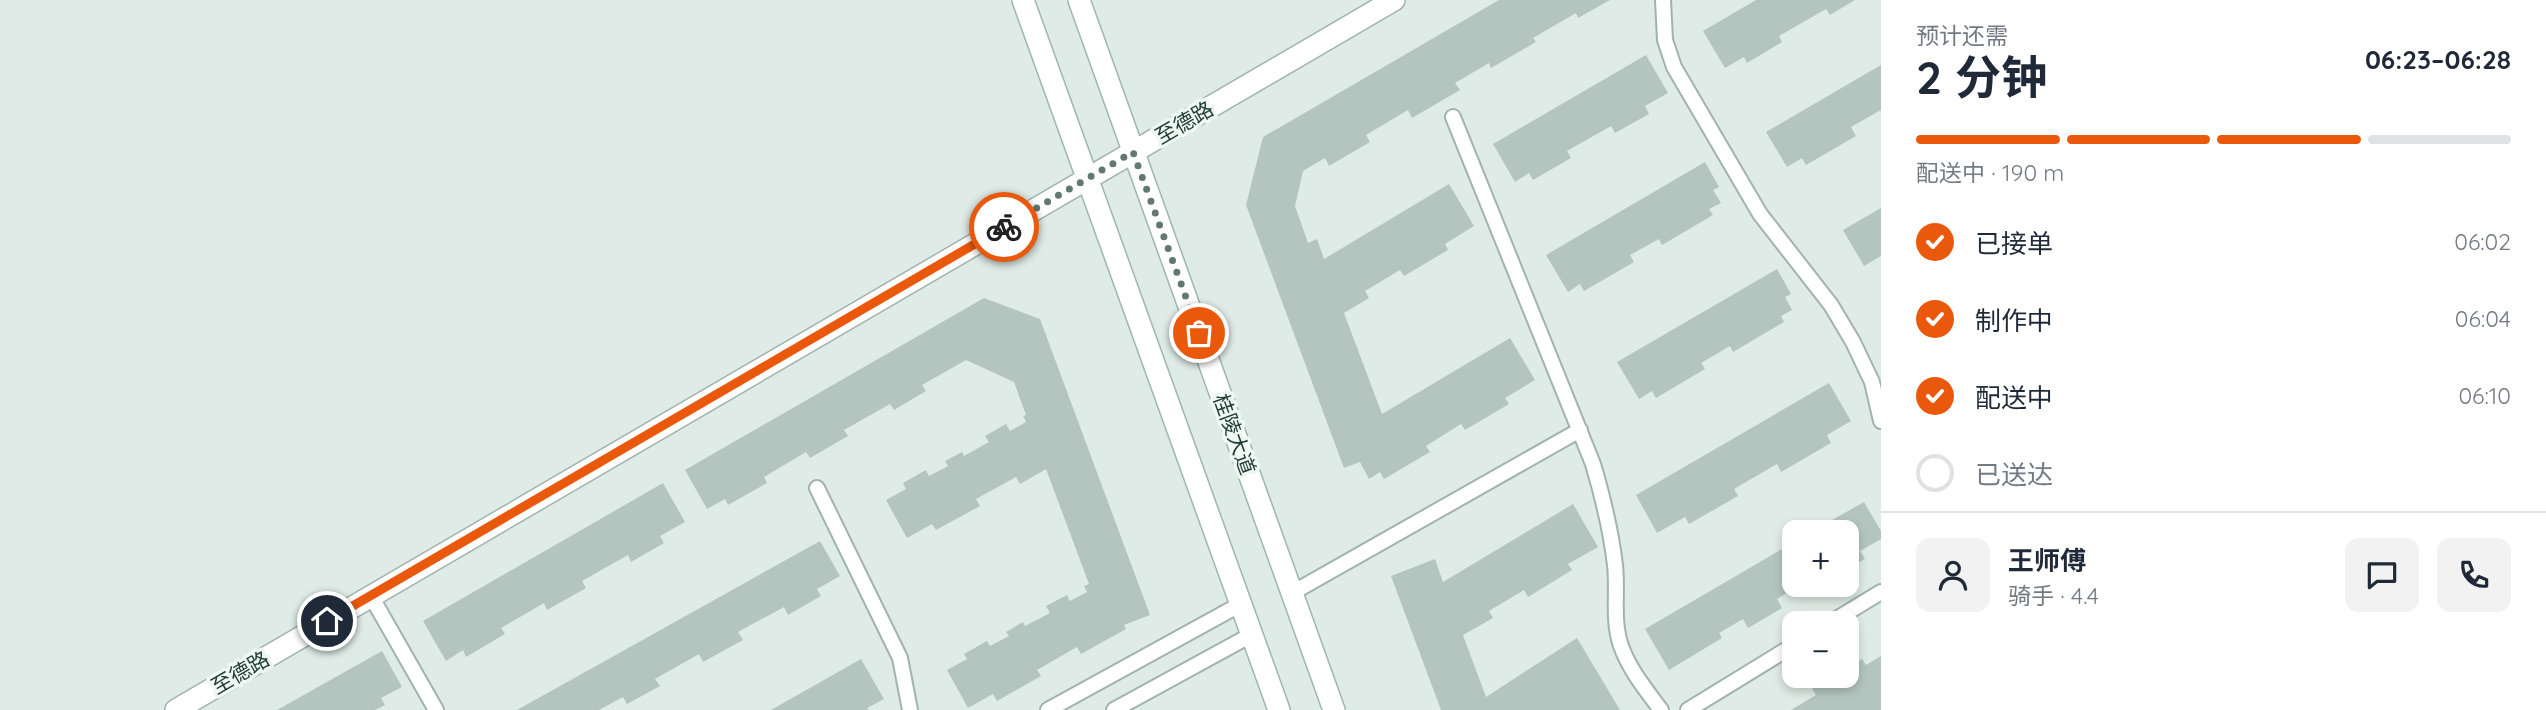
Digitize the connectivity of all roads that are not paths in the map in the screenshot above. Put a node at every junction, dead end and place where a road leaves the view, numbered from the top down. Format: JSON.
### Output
{"nodes":[{"id":1,"x":1023,"y":0,"type":"edge"},
{"id":2,"x":1079,"y":0,"type":"edge"},
{"id":3,"x":1394,"y":0,"type":"edge"},
{"id":4,"x":1663,"y":0,"type":"edge"},
{"id":5,"x":1453,"y":117,"type":"dead end"},
{"id":6,"x":1133,"y":152,"type":"junction"},
{"id":7,"x":1087,"y":178,"type":"junction"},
{"id":8,"x":1881,"y":421,"type":"edge"},
{"id":9,"x":1580,"y":430,"type":"junction"},
{"id":10,"x":817,"y":488,"type":"dead end"},
{"id":11,"x":1881,"y":592,"type":"edge"},
{"id":12,"x":1292,"y":593,"type":"junction"},
{"id":13,"x":371,"y":596,"type":"junction"},
{"id":14,"x":1241,"y":604,"type":"junction"},
{"id":15,"x":1850,"y":611,"type":"edge"},
{"id":16,"x":1251,"y":635,"type":"junction"},
{"id":17,"x":1782,"y":652,"type":"edge"},
{"id":18,"x":176,"y":710,"type":"edge"},
{"id":19,"x":436,"y":710,"type":"edge"},
{"id":20,"x":910,"y":710,"type":"edge"},
{"id":21,"x":1048,"y":710,"type":"edge"},
{"id":22,"x":1114,"y":710,"type":"edge"},
{"id":23,"x":1279,"y":710,"type":"edge"},
{"id":24,"x":1334,"y":710,"type":"edge"},
{"id":25,"x":1661,"y":710,"type":"edge"},
{"id":26,"x":1688,"y":710,"type":"edge"}],
"edges":[{"from":1,"to":7,"type":"main road"},
{"from":2,"to":6,"type":"main road","name":"桂陵大道"},
{"from":3,"to":6,"type":"main road","name":"至德路"},
{"from":4,"to":8,"type":"lane"},
{"from":5,"to":9,"type":"lane"},
{"from":6,"to":7,"type":"main road","name":"至德路"},
{"from":6,"to":12,"type":"main road","name":"桂陵大道"},
{"from":7,"to":13,"type":"main road","name":"至德路"},
{"from":7,"to":14,"type":"main road"},
{"from":9,"to":12,"type":"lane"},
{"from":9,"to":25,"type":"lane"},
{"from":10,"to":20,"type":"lane"},
{"from":11,"to":15,"type":"lane"},
{"from":12,"to":24,"type":"main road","name":"桂陵大道"},
{"from":13,"to":18,"type":"main road","name":"至德路"},
{"from":13,"to":19,"type":"lane"},
{"from":14,"to":16,"type":"main road"},
{"from":14,"to":21,"type":"lane"},
{"from":16,"to":22,"type":"lane"},
{"from":16,"to":23,"type":"main road"},
{"from":17,"to":26,"type":"lane"}]}
